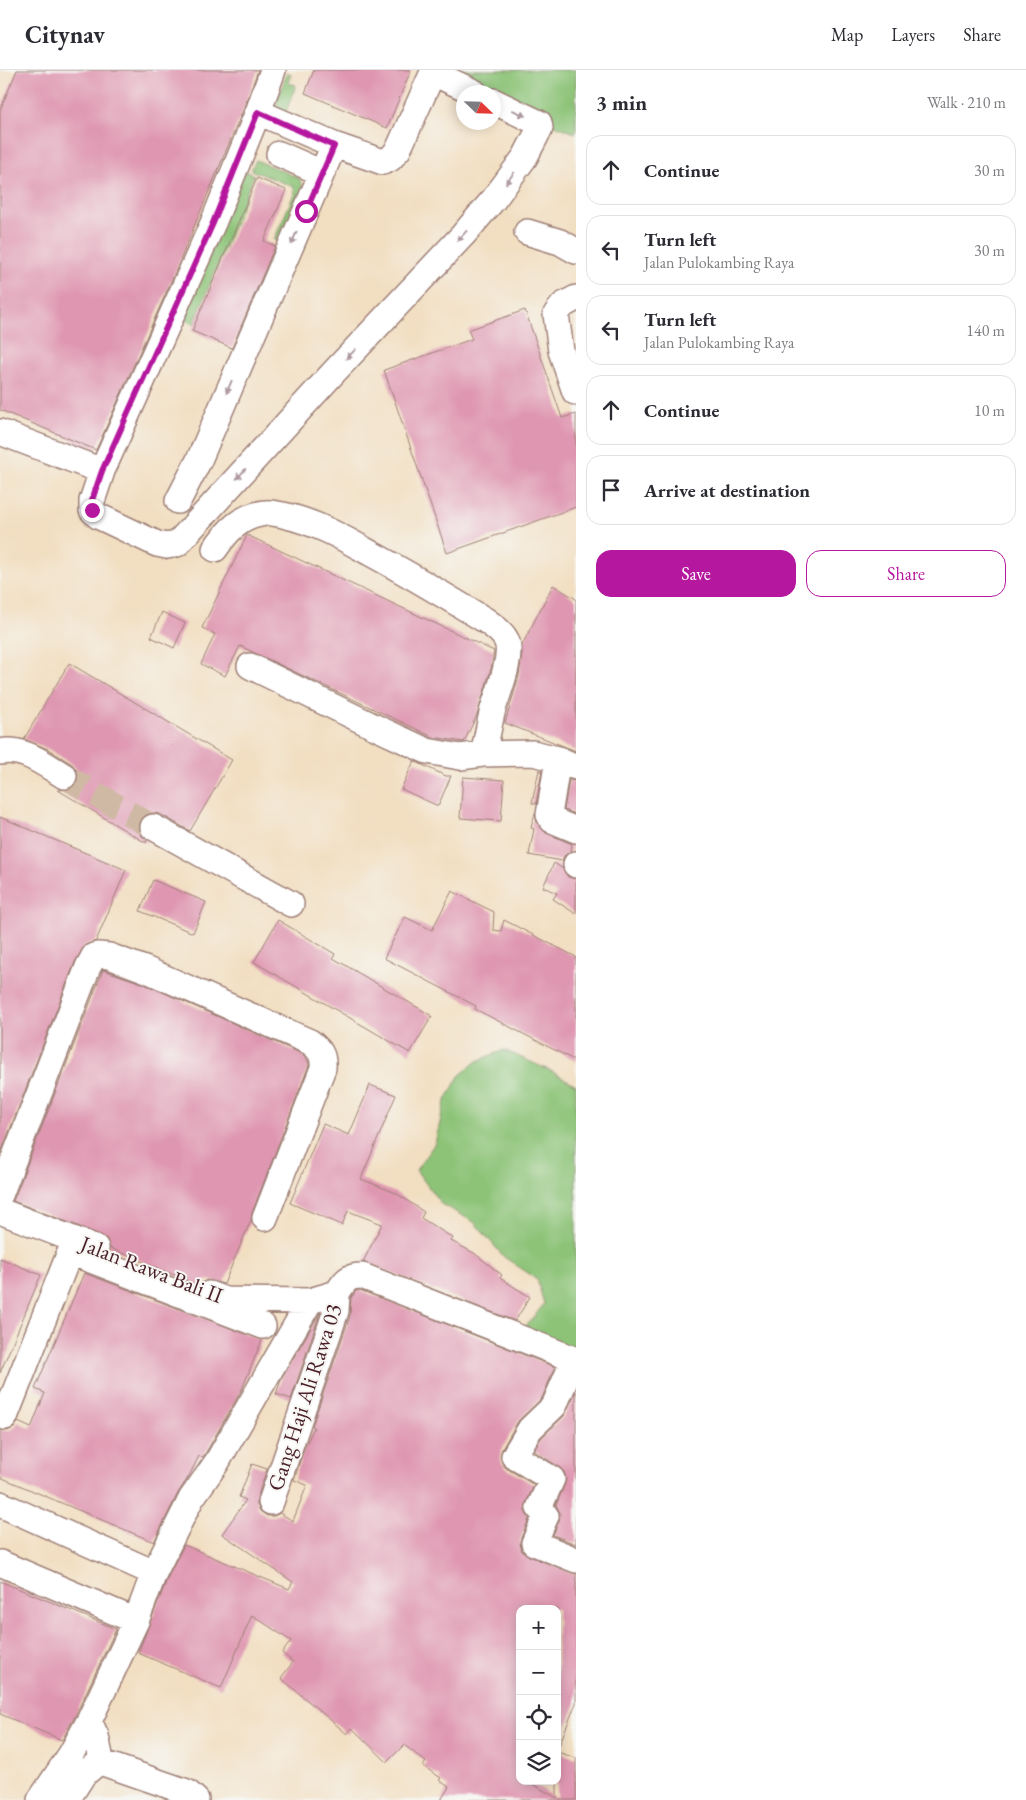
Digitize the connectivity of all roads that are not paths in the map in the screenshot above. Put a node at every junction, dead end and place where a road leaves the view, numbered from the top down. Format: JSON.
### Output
{"nodes":[{"id":1,"x":273,"y":70,"type":"edge"},
{"id":2,"x":433,"y":72,"type":"edge"},
{"id":3,"x":460,"y":85,"type":"edge"},
{"id":4,"x":501,"y":105,"type":"edge"},
{"id":5,"x":258,"y":112,"type":"junction"},
{"id":6,"x":334,"y":146,"type":"junction"},
{"id":7,"x":279,"y":154,"type":"dead end"},
{"id":8,"x":322,"y":173,"type":"junction"},
{"id":9,"x":527,"y":232,"type":"dead end"},
{"id":10,"x":576,"y":252,"type":"edge"},
{"id":11,"x":576,"y":298,"type":"edge"},
{"id":12,"x":575,"y":392,"type":"edge"},
{"id":13,"x":0,"y":432,"type":"edge"},
{"id":14,"x":102,"y":471,"type":"junction"},
{"id":15,"x":178,"y":502,"type":"dead end"},
{"id":16,"x":215,"y":549,"type":"dead end"},
{"id":17,"x":250,"y":666,"type":"dead end"},
{"id":18,"x":0,"y":752,"type":"edge"},
{"id":19,"x":483,"y":754,"type":"junction"},
{"id":20,"x":567,"y":763,"type":"edge"},
{"id":21,"x":64,"y":776,"type":"tunnel mouth"},
{"id":22,"x":153,"y":827,"type":"tunnel mouth"},
{"id":23,"x":576,"y":830,"type":"edge"},
{"id":24,"x":291,"y":904,"type":"dead end"},
{"id":25,"x":0,"y":1195,"type":"edge"},
{"id":26,"x":0,"y":1212,"type":"edge"},
{"id":27,"x":265,"y":1218,"type":"dead end"},
{"id":28,"x":337,"y":1293,"type":"junction"},
{"id":29,"x":310,"y":1301,"type":"junction"},
{"id":30,"x":263,"y":1326,"type":"dead end"},
{"id":31,"x":575,"y":1360,"type":"edge"},
{"id":32,"x":6,"y":1417,"type":"dead end"},
{"id":33,"x":271,"y":1502,"type":"dead end"},
{"id":34,"x":0,"y":1504,"type":"edge"},
{"id":35,"x":576,"y":1560,"type":"edge"},
{"id":36,"x":0,"y":1563,"type":"edge"},
{"id":37,"x":154,"y":1573,"type":"junction"},
{"id":38,"x":136,"y":1621,"type":"junction"},
{"id":39,"x":89,"y":1721,"type":"junction"},
{"id":40,"x":102,"y":1760,"type":"junction"},
{"id":41,"x":40,"y":1800,"type":"edge"},
{"id":42,"x":67,"y":1800,"type":"edge"},
{"id":43,"x":196,"y":1800,"type":"edge"}],
"edges":[{"from":1,"to":5,"type":"street"},
{"from":2,"to":3,"type":"street"},
{"from":2,"to":6,"type":"street"},
{"from":4,"to":14,"type":"street","one_way":true},
{"from":5,"to":6,"type":"street"},
{"from":5,"to":14,"type":"street"},
{"from":6,"to":8,"type":"street"},
{"from":7,"to":8,"type":"street"},
{"from":8,"to":15,"type":"street","one_way":true},
{"from":9,"to":10,"type":"street"},
{"from":11,"to":12,"type":"street"},
{"from":13,"to":14,"type":"street"},
{"from":16,"to":19,"type":"street"},
{"from":17,"to":19,"type":"street"},
{"from":18,"to":21,"type":"street"},
{"from":19,"to":20,"type":"street"},
{"from":20,"to":23,"type":"street"},
{"from":22,"to":24,"type":"street"},
{"from":25,"to":27,"type":"street"},
{"from":26,"to":29,"type":"street","name":"Jalan Rawa Bali II"},
{"from":28,"to":29,"type":"street","name":"Jalan Rawa Bali II"},
{"from":28,"to":31,"type":"street"},
{"from":28,"to":33,"type":"street","name":"Gang Haji Ali Rawa 03"},
{"from":29,"to":37,"type":"street"},
{"from":30,"to":32,"type":"street"},
{"from":31,"to":35,"type":"street"},
{"from":34,"to":37,"type":"street"},
{"from":36,"to":38,"type":"street"},
{"from":37,"to":38,"type":"street"},
{"from":38,"to":39,"type":"street"},
{"from":39,"to":40,"type":"street"},
{"from":39,"to":41,"type":"street"},
{"from":40,"to":42,"type":"street"},
{"from":40,"to":43,"type":"street"}]}
